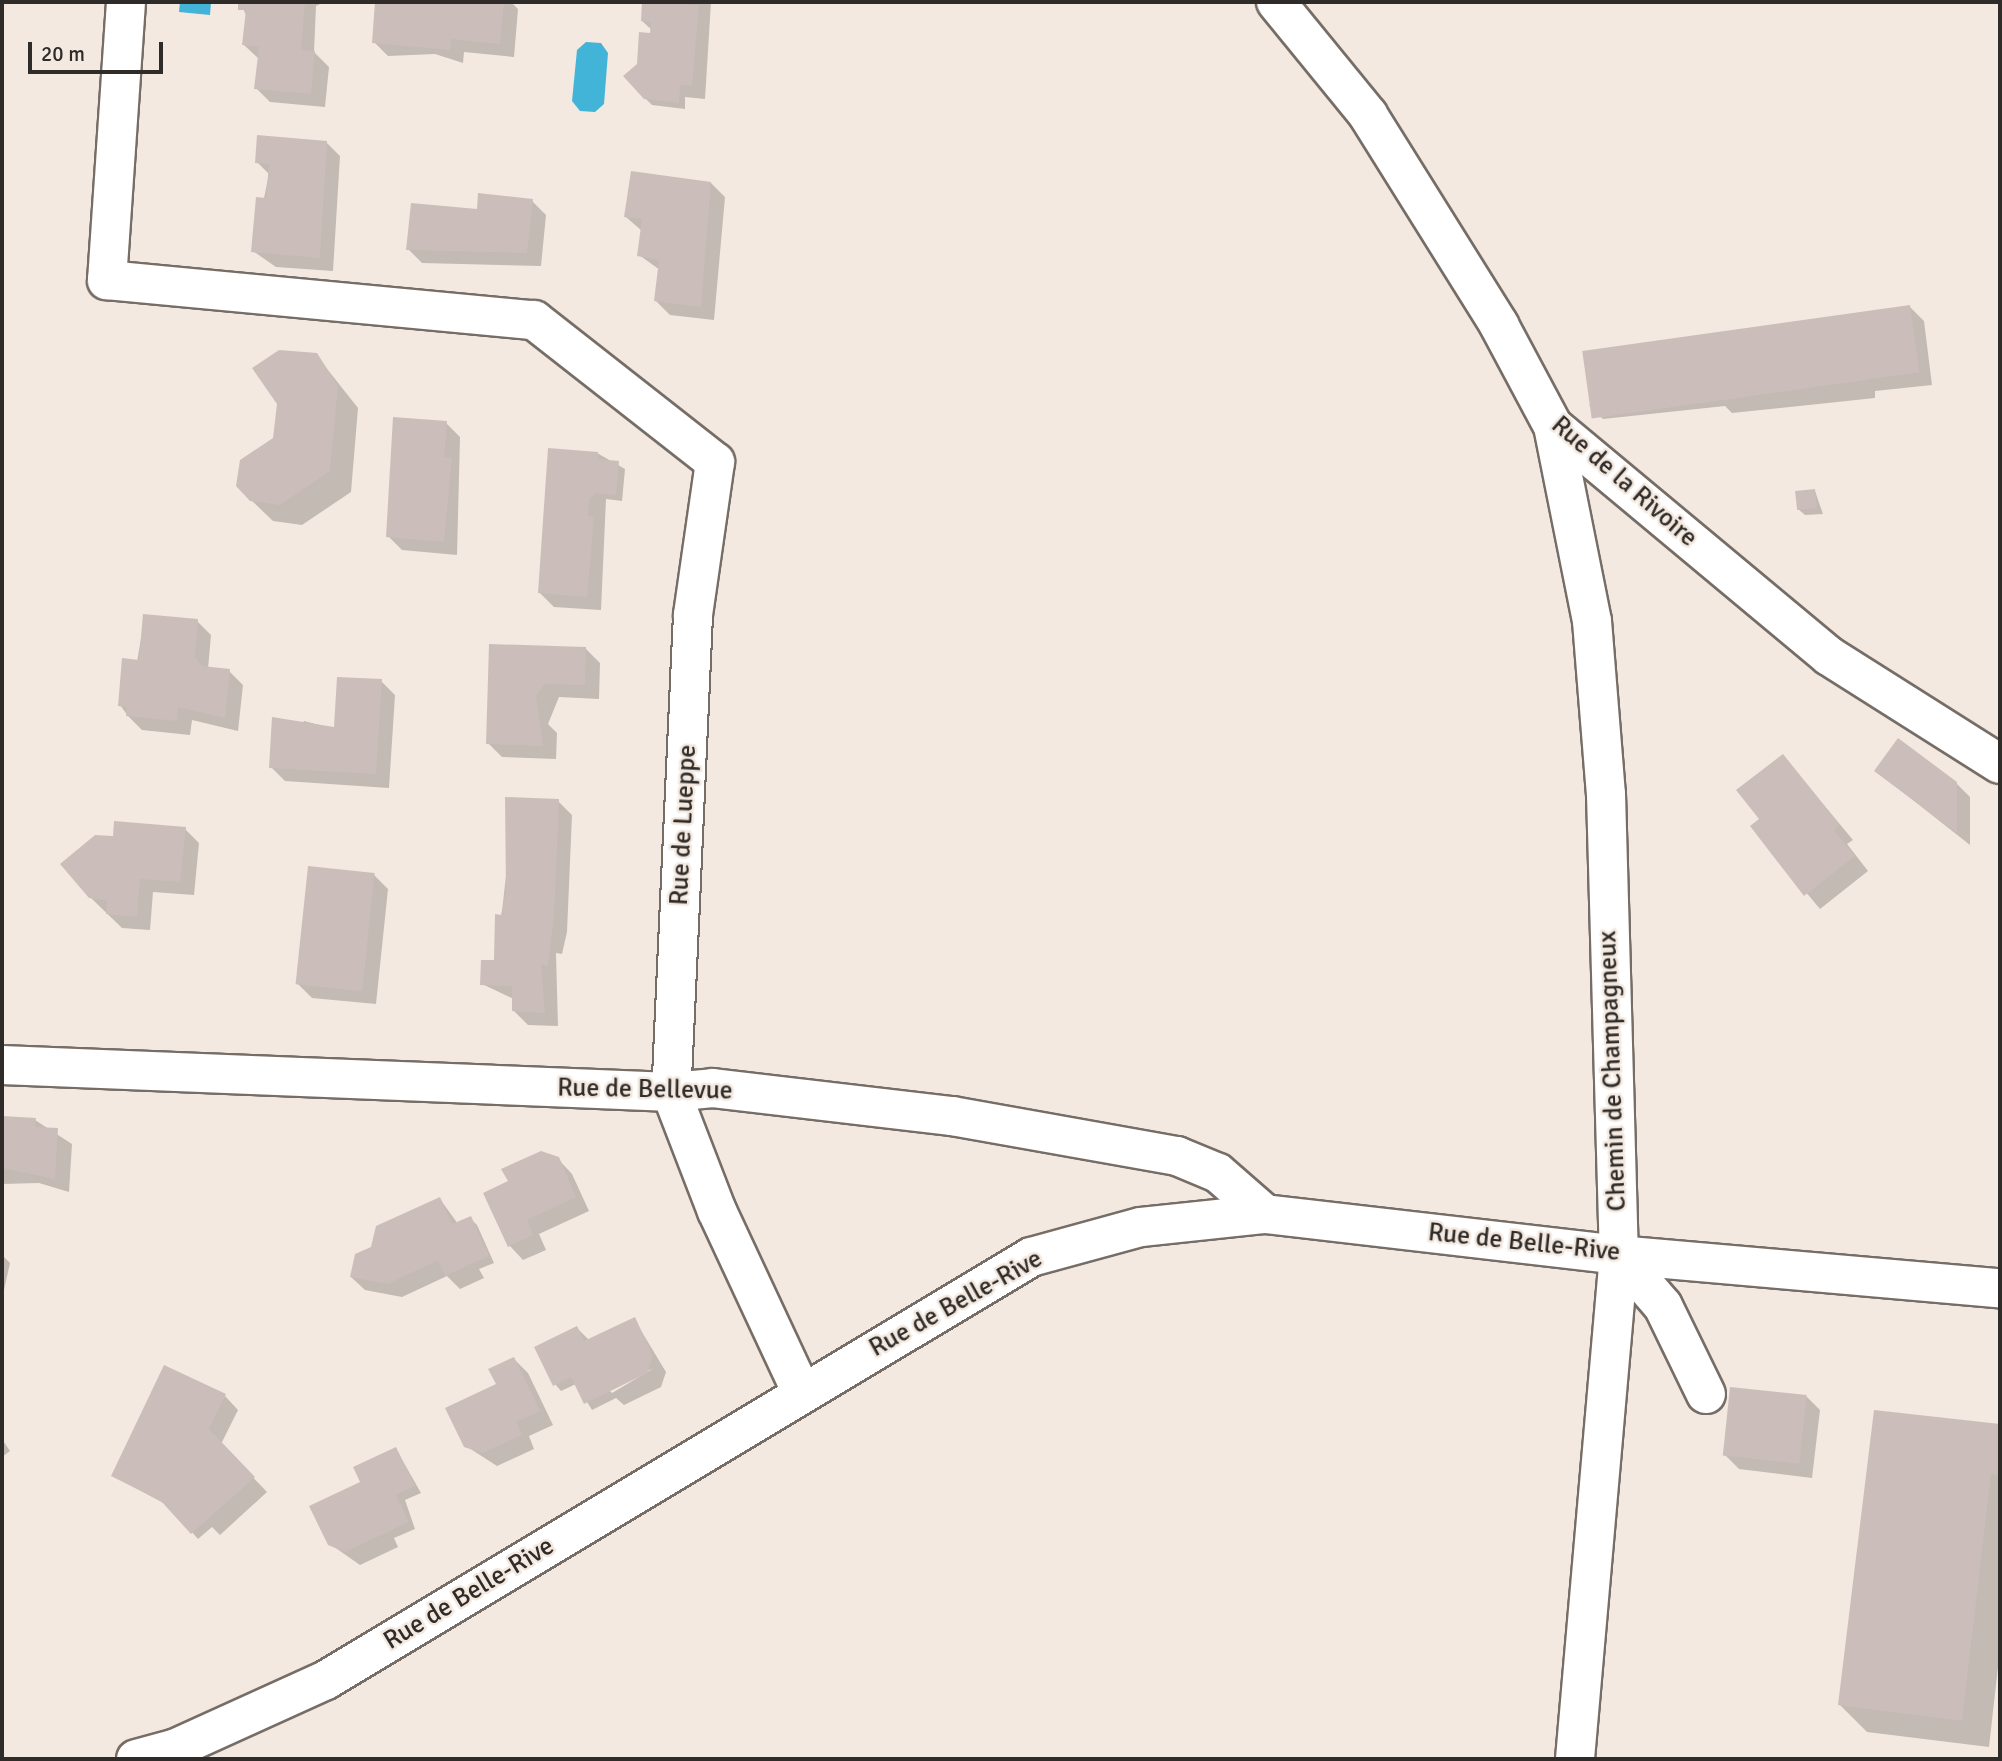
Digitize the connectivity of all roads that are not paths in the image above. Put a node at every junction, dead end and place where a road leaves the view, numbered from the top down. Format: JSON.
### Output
{"nodes":[{"id":1,"x":127,"y":2,"type":"edge"},
{"id":2,"x":1276,"y":2,"type":"edge"},
{"id":3,"x":1553,"y":426,"type":"junction"},
{"id":4,"x":2000,"y":764,"type":"edge"},
{"id":5,"x":2,"y":1065,"type":"edge"},
{"id":6,"x":671,"y":1092,"type":"junction"},
{"id":7,"x":1265,"y":1214,"type":"junction"},
{"id":8,"x":1619,"y":1255,"type":"junction"},
{"id":9,"x":2000,"y":1288,"type":"edge"},
{"id":10,"x":801,"y":1391,"type":"junction"},
{"id":11,"x":1706,"y":1394,"type":"dead end"},
{"id":12,"x":136,"y":1759,"type":"edge"},
{"id":13,"x":1575,"y":1759,"type":"edge"}],
"edges":[{"from":1,"to":6,"type":"street","name":"Rue de Lueppe"},
{"from":2,"to":3,"type":"street","name":"Rue de la Rivoire"},
{"from":3,"to":4,"type":"street","name":"Rue de la Rivoire"},
{"from":3,"to":8,"type":"street","name":"Chemin de Champagneux"},
{"from":5,"to":6,"type":"street","name":"Rue de Bellevue"},
{"from":6,"to":7,"type":"street","name":"Rue de Bellevue"},
{"from":6,"to":10,"type":"street","name":"Rue de Lueppe"},
{"from":7,"to":8,"type":"street","name":"Rue de Belle-Rive"},
{"from":7,"to":10,"type":"street","name":"Rue de Belle-Rive"},
{"from":8,"to":9,"type":"street","name":"Rue de Belle-Rive"},
{"from":8,"to":11,"type":"street"},
{"from":8,"to":13,"type":"street","name":"Chemin de Champagneux"},
{"from":10,"to":12,"type":"street","name":"Rue de Belle-Rive"}]}
